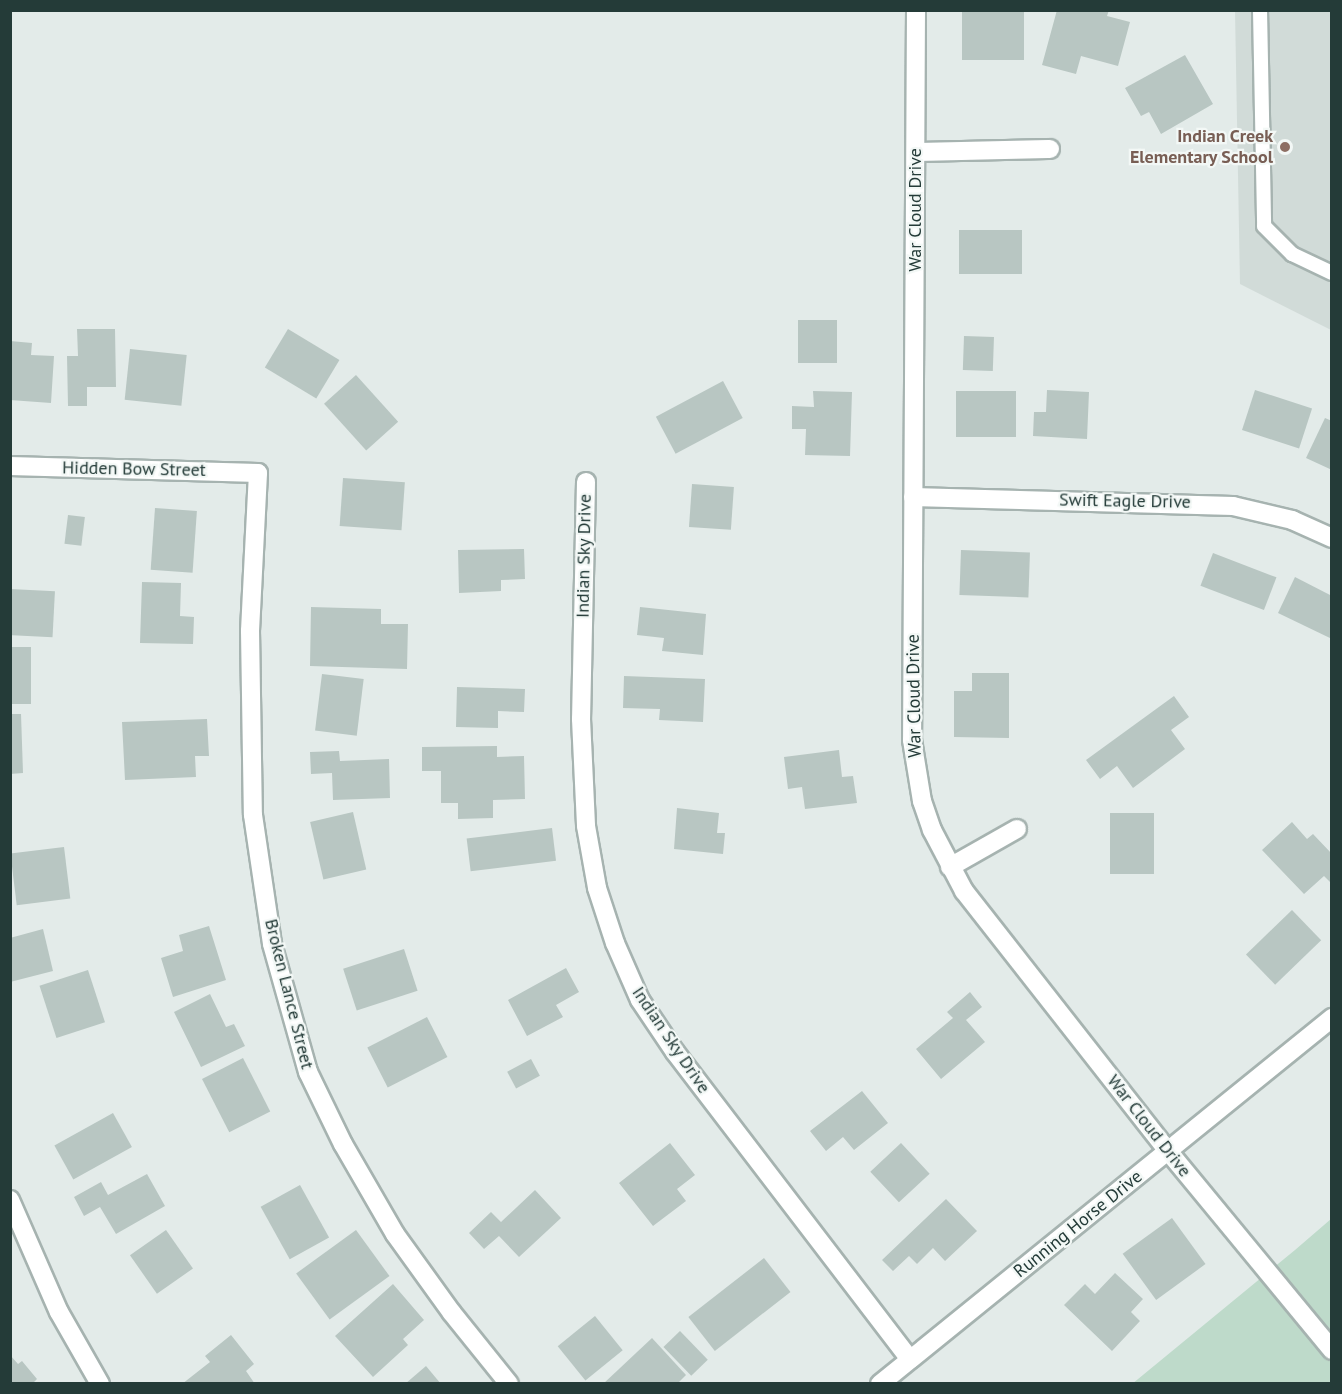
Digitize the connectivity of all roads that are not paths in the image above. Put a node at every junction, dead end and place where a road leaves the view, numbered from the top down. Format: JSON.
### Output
{"nodes":[{"id":1,"x":916,"y":10,"type":"edge"},
{"id":2,"x":1260,"y":10,"type":"edge"},
{"id":3,"x":1050,"y":149,"type":"dead end"},
{"id":4,"x":916,"y":152,"type":"junction"},
{"id":5,"x":1332,"y":273,"type":"edge"},
{"id":6,"x":10,"y":466,"type":"edge"},
{"id":7,"x":258,"y":472,"type":"joint"},
{"id":8,"x":586,"y":482,"type":"dead end"},
{"id":9,"x":913,"y":498,"type":"junction"},
{"id":10,"x":1332,"y":538,"type":"edge"},
{"id":11,"x":1017,"y":828,"type":"dead end"},
{"id":12,"x":950,"y":867,"type":"junction"},
{"id":13,"x":1332,"y":1018,"type":"edge"},
{"id":14,"x":1168,"y":1151,"type":"junction"},
{"id":15,"x":10,"y":1200,"type":"edge"},
{"id":16,"x":1332,"y":1350,"type":"edge"},
{"id":17,"x":910,"y":1359,"type":"junction"},
{"id":18,"x":100,"y":1383,"type":"edge"},
{"id":19,"x":509,"y":1383,"type":"edge"},
{"id":20,"x":880,"y":1383,"type":"edge"}],
"edges":[{"from":1,"to":4,"type":"street","name":"War Cloud Drive"},
{"from":2,"to":5,"type":"lane"},
{"from":3,"to":4,"type":"street"},
{"from":4,"to":9,"type":"street","name":"War Cloud Drive"},
{"from":6,"to":7,"type":"street","name":"Hidden Bow Street"},
{"from":7,"to":19,"type":"street","name":"Broken Lance Street"},
{"from":8,"to":17,"type":"street","name":"Indian Sky Drive"},
{"from":9,"to":10,"type":"street","name":"Swift Eagle Drive"},
{"from":9,"to":12,"type":"street","name":"War Cloud Drive"},
{"from":11,"to":12,"type":"street"},
{"from":12,"to":14,"type":"street","name":"War Cloud Drive"},
{"from":13,"to":14,"type":"street","name":"Running Horse Drive"},
{"from":14,"to":16,"type":"street","name":"War Cloud Drive"},
{"from":14,"to":17,"type":"street","name":"Running Horse Drive"},
{"from":15,"to":18,"type":"street"},
{"from":17,"to":20,"type":"street","name":"Running Horse Drive"}]}
